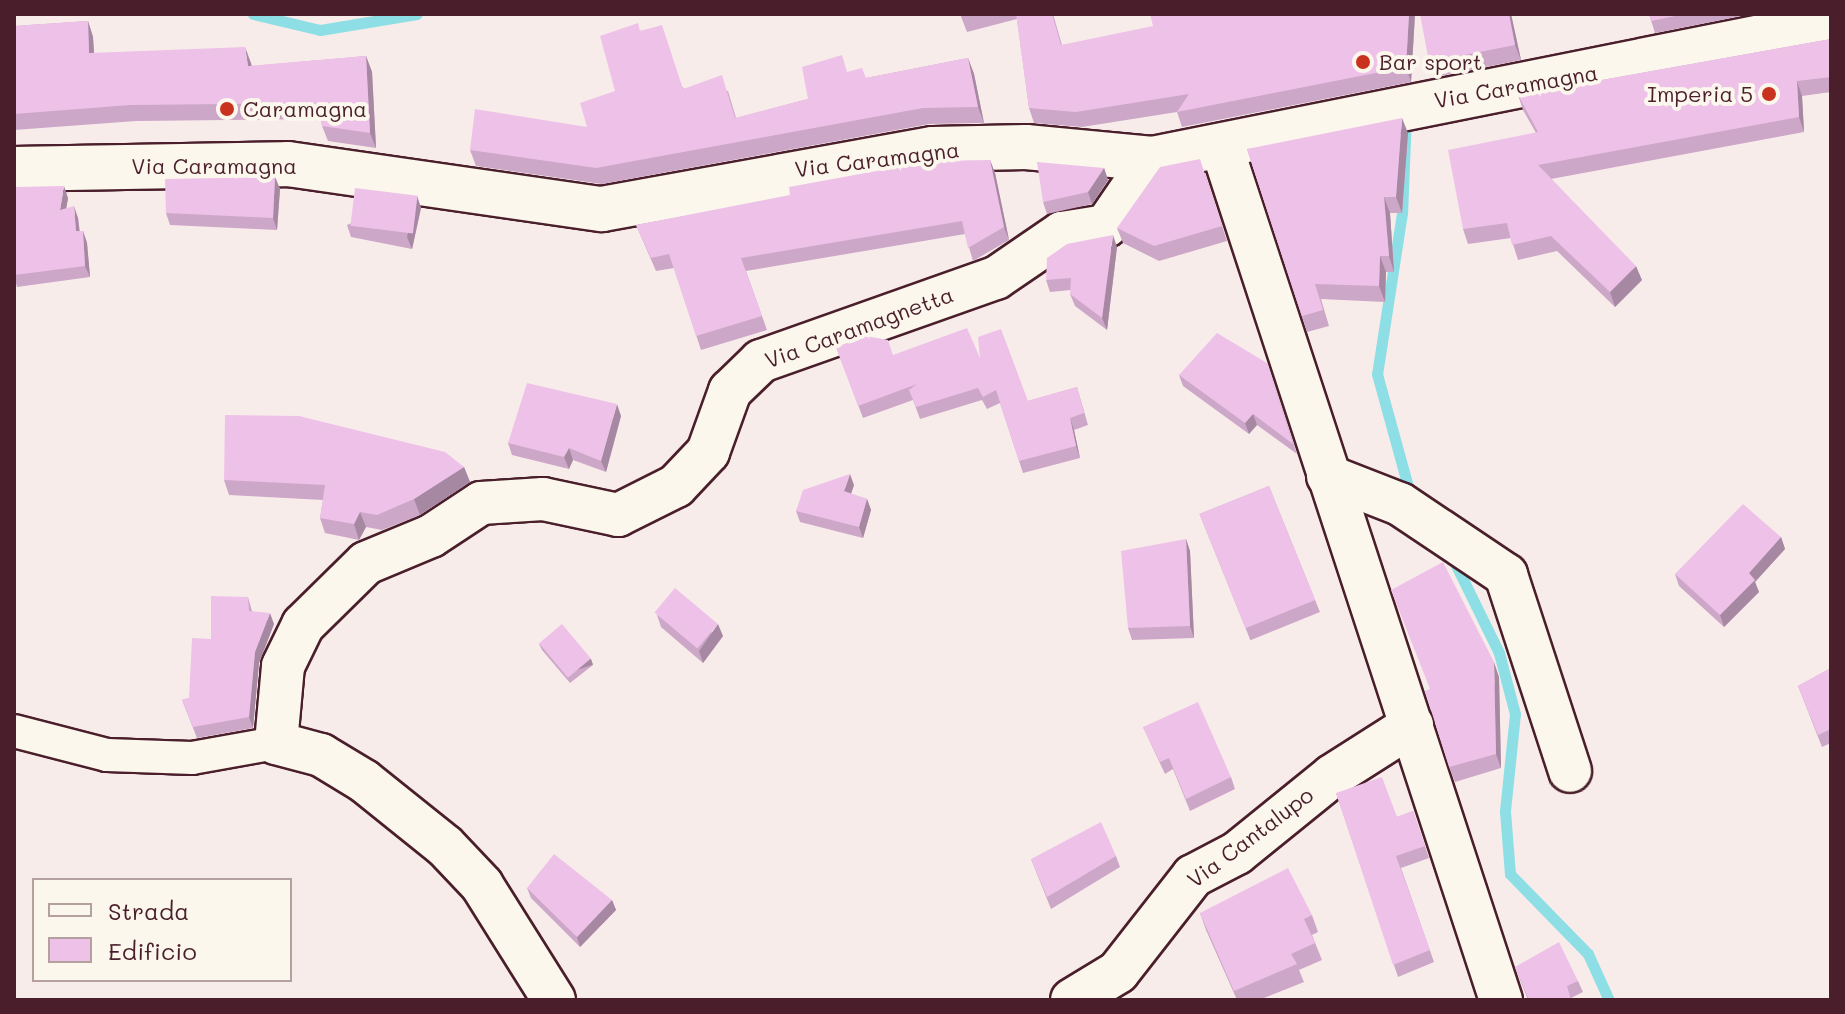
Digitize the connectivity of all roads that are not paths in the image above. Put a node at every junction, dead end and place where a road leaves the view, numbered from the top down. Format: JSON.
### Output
{"nodes":[{"id":1,"x":1770,"y":24,"type":"edge"},
{"id":2,"x":1831,"y":31,"type":"edge"},
{"id":3,"x":1221,"y":145,"type":"junction"},
{"id":4,"x":1152,"y":159,"type":"junction"},
{"id":5,"x":14,"y":169,"type":"edge"},
{"id":6,"x":1328,"y":476,"type":"junction"},
{"id":7,"x":1412,"y":725,"type":"junction"},
{"id":8,"x":14,"y":731,"type":"edge"},
{"id":9,"x":276,"y":743,"type":"junction"},
{"id":10,"x":1570,"y":771,"type":"dead end"},
{"id":11,"x":554,"y":1000,"type":"edge"},
{"id":12,"x":1072,"y":1000,"type":"edge"},
{"id":13,"x":1501,"y":1000,"type":"edge"}],
"edges":[{"from":1,"to":2,"type":"street","name":"Via Caramagna"},
{"from":1,"to":3,"type":"street","name":"Via Caramagna"},
{"from":3,"to":4,"type":"street","name":"Via Caramagna"},
{"from":3,"to":6,"type":"street"},
{"from":4,"to":5,"type":"street","name":"Via Caramagna"},
{"from":4,"to":9,"type":"street","name":"Via Caramagnetta"},
{"from":6,"to":7,"type":"street"},
{"from":6,"to":10,"type":"street"},
{"from":7,"to":12,"type":"street","name":"Via Cantalupo"},
{"from":7,"to":13,"type":"street"},
{"from":8,"to":9,"type":"street"},
{"from":9,"to":11,"type":"street"}]}
